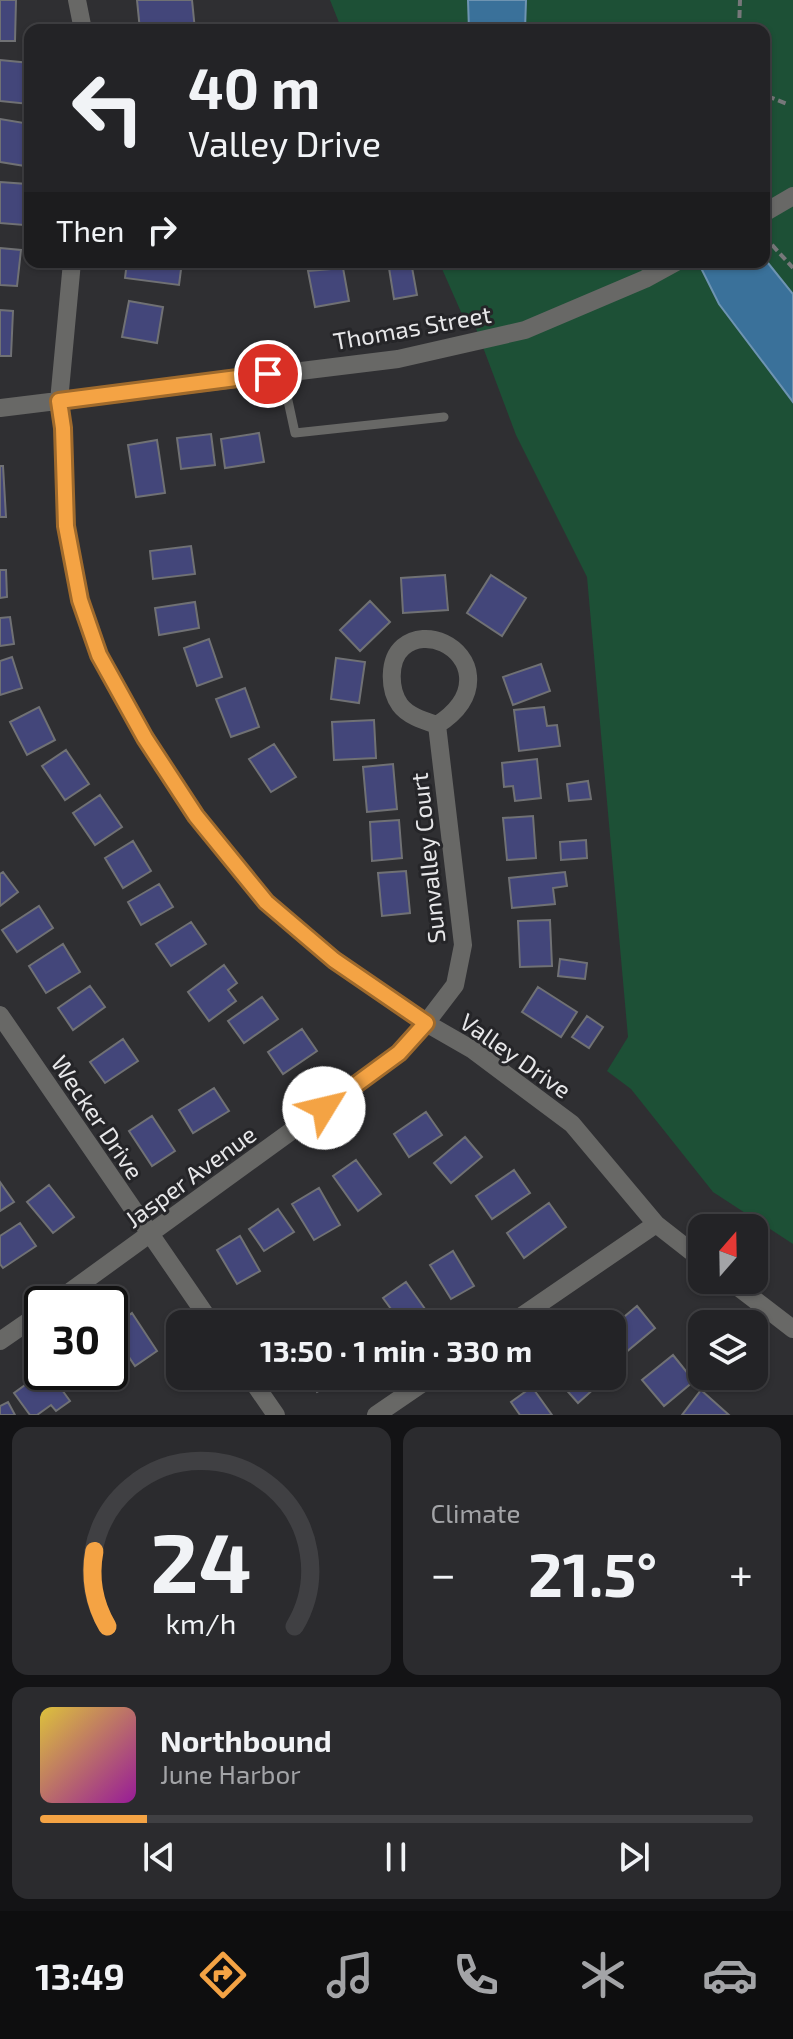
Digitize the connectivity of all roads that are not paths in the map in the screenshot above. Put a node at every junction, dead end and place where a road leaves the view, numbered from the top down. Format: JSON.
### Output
{"nodes":[{"id":1,"x":77,"y":0,"type":"edge"},
{"id":2,"x":82,"y":24,"type":"edge"},
{"id":3,"x":788,"y":199,"type":"edge"},
{"id":4,"x":770,"y":210,"type":"edge"},
{"id":5,"x":71,"y":268,"type":"edge"},
{"id":6,"x":665,"y":268,"type":"edge"},
{"id":7,"x":282,"y":373,"type":"junction"},
{"id":8,"x":59,"y":401,"type":"junction"},
{"id":9,"x":0,"y":408,"type":"edge"},
{"id":10,"x":444,"y":417,"type":"dead end"},
{"id":11,"x":437,"y":725,"type":"junction"},
{"id":12,"x":0,"y":1015,"type":"edge"},
{"id":13,"x":426,"y":1023,"type":"junction"},
{"id":14,"x":656,"y":1224,"type":"junction"},
{"id":15,"x":150,"y":1235,"type":"junction"},
{"id":16,"x":688,"y":1249,"type":"edge"},
{"id":17,"x":78,"y":1286,"type":"edge"},
{"id":18,"x":747,"y":1294,"type":"edge"},
{"id":19,"x":202,"y":1310,"type":"edge"},
{"id":20,"x":530,"y":1310,"type":"edge"},
{"id":21,"x":24,"y":1324,"type":"edge"},
{"id":22,"x":793,"y":1329,"type":"edge"},
{"id":23,"x":0,"y":1341,"type":"edge"},
{"id":24,"x":259,"y":1390,"type":"edge"},
{"id":25,"x":413,"y":1390,"type":"edge"},
{"id":26,"x":276,"y":1415,"type":"edge"},
{"id":27,"x":376,"y":1415,"type":"edge"}],
"edges":[{"from":1,"to":2,"type":"street"},
{"from":3,"to":4,"type":"street"},
{"from":5,"to":8,"type":"street","name":"Valley Drive"},
{"from":6,"to":7,"type":"street","name":"Thomas Street"},
{"from":7,"to":8,"type":"street","name":"Thomas Street"},
{"from":7,"to":10,"type":"lane"},
{"from":8,"to":9,"type":"street","name":"Thomas Street"},
{"from":8,"to":13,"type":"street","name":"Valley Drive"},
{"from":11,"to":11,"type":"street"},
{"from":11,"to":13,"type":"street","name":"Sunvalley Court"},
{"from":12,"to":15,"type":"street","name":"Wecker Drive"},
{"from":13,"to":14,"type":"street","name":"Valley Drive"},
{"from":13,"to":15,"type":"street","name":"Jasper Avenue"},
{"from":14,"to":16,"type":"street","name":"Valley Drive"},
{"from":14,"to":20,"type":"street"},
{"from":15,"to":17,"type":"street","name":"Jasper Avenue"},
{"from":15,"to":19,"type":"street","name":"Wecker Drive"},
{"from":18,"to":22,"type":"street"},
{"from":21,"to":23,"type":"street"},
{"from":24,"to":26,"type":"street"},
{"from":25,"to":27,"type":"street"}]}
